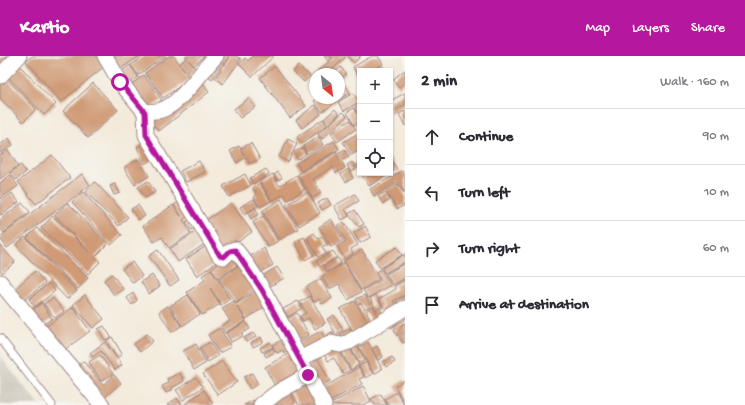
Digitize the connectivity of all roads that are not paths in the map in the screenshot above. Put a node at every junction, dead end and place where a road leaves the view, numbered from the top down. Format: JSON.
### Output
{"nodes":[{"id":1,"x":20,"y":56,"type":"edge"},
{"id":2,"x":105,"y":56,"type":"edge"},
{"id":3,"x":216,"y":56,"type":"edge"},
{"id":4,"x":0,"y":76,"type":"edge"},
{"id":5,"x":145,"y":112,"type":"junction"},
{"id":6,"x":0,"y":282,"type":"edge"},
{"id":7,"x":405,"y":308,"type":"edge"},
{"id":8,"x":0,"y":338,"type":"edge"},
{"id":9,"x":300,"y":359,"type":"junction"},
{"id":10,"x":308,"y":375,"type":"junction"},
{"id":11,"x":52,"y":405,"type":"edge"},
{"id":12,"x":102,"y":405,"type":"edge"},
{"id":13,"x":261,"y":405,"type":"edge"},
{"id":14,"x":324,"y":405,"type":"edge"}],
"edges":[{"from":1,"to":4,"type":"street"},
{"from":2,"to":5,"type":"street"},
{"from":3,"to":5,"type":"street"},
{"from":5,"to":9,"type":"street"},
{"from":6,"to":12,"type":"street"},
{"from":7,"to":9,"type":"street"},
{"from":8,"to":11,"type":"lane"},
{"from":9,"to":10,"type":"street"},
{"from":10,"to":13,"type":"street"},
{"from":10,"to":14,"type":"street"}]}
